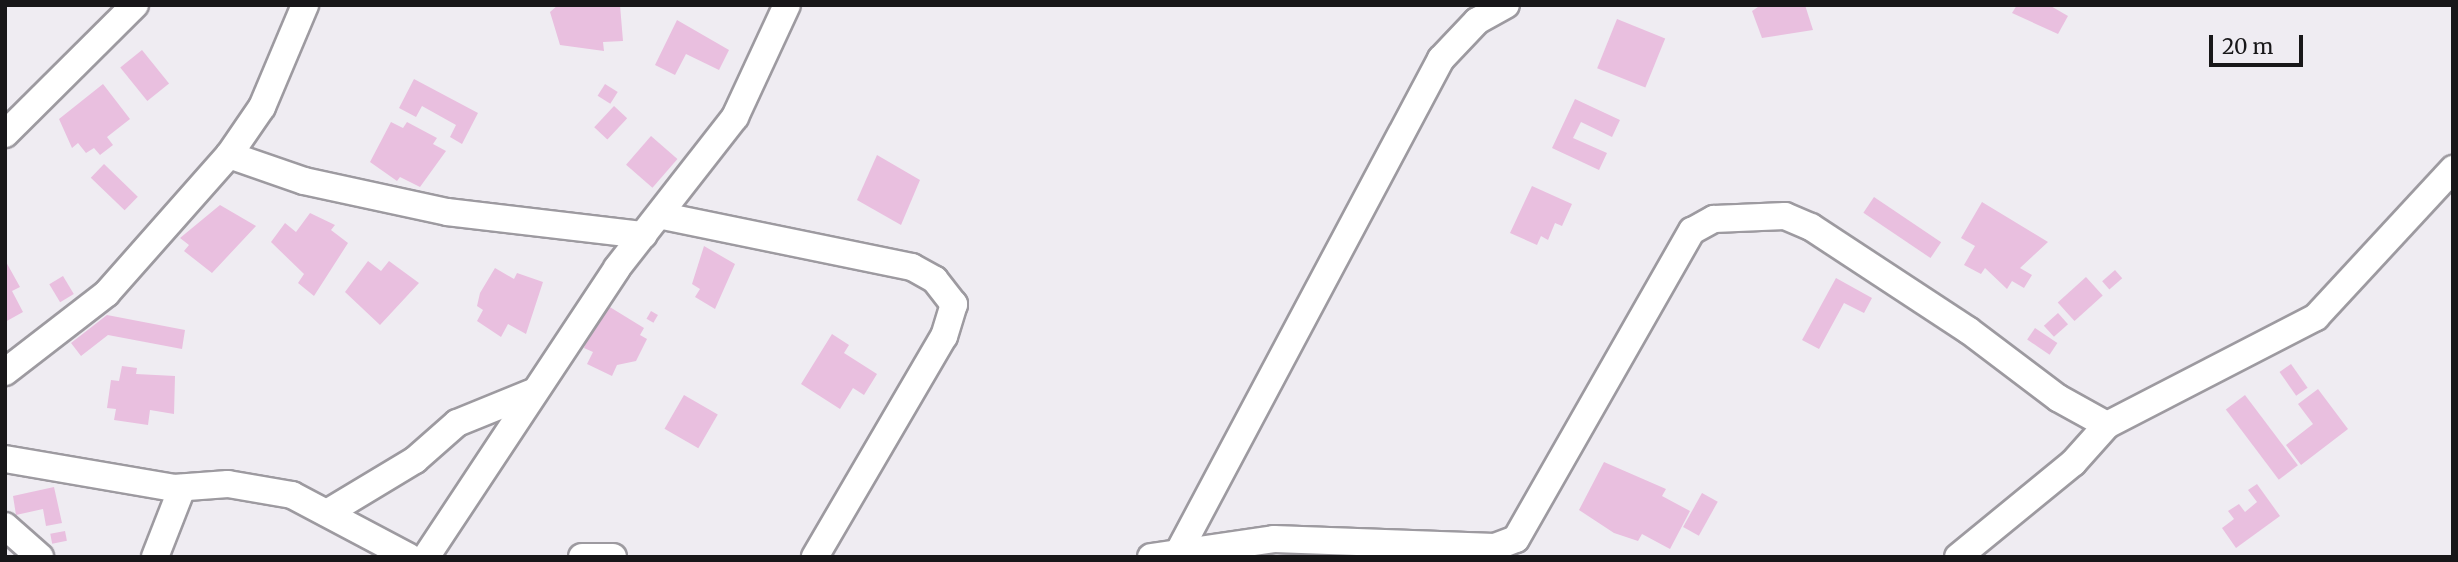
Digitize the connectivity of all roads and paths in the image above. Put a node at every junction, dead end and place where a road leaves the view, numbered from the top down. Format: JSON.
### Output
{"nodes":[{"id":1,"x":135,"y":5,"type":"edge"},
{"id":2,"x":305,"y":5,"type":"edge"},
{"id":3,"x":787,"y":5,"type":"edge"},
{"id":4,"x":1506,"y":5,"type":"edge"},
{"id":5,"x":5,"y":134,"type":"edge"},
{"id":6,"x":229,"y":155,"type":"junction"},
{"id":7,"x":2453,"y":169,"type":"edge"},
{"id":8,"x":663,"y":216,"type":"junction"},
{"id":9,"x":644,"y":235,"type":"junction"},
{"id":10,"x":5,"y":372,"type":"edge"},
{"id":11,"x":531,"y":393,"type":"junction"},
{"id":12,"x":2107,"y":425,"type":"junction"},
{"id":13,"x":5,"y":459,"type":"edge"},
{"id":14,"x":181,"y":488,"type":"junction"},
{"id":15,"x":327,"y":513,"type":"junction"},
{"id":16,"x":5,"y":526,"type":"edge"},
{"id":17,"x":1386,"y":549,"type":"edge"},
{"id":18,"x":1178,"y":553,"type":"junction"},
{"id":19,"x":40,"y":557,"type":"edge"},
{"id":20,"x":155,"y":557,"type":"edge"},
{"id":21,"x":409,"y":557,"type":"edge"},
{"id":22,"x":426,"y":557,"type":"edge"},
{"id":23,"x":582,"y":557,"type":"edge"},
{"id":24,"x":613,"y":557,"type":"edge"},
{"id":25,"x":816,"y":557,"type":"edge"},
{"id":26,"x":1151,"y":557,"type":"edge"},
{"id":27,"x":1958,"y":557,"type":"edge"}],
"edges":[{"from":1,"to":5,"type":"street"},
{"from":2,"to":6,"type":"street"},
{"from":3,"to":8,"type":"street"},
{"from":4,"to":18,"type":"street"},
{"from":6,"to":9,"type":"street"},
{"from":6,"to":10,"type":"street"},
{"from":7,"to":12,"type":"street"},
{"from":8,"to":9,"type":"street"},
{"from":8,"to":25,"type":"street"},
{"from":9,"to":11,"type":"street"},
{"from":11,"to":15,"type":"street"},
{"from":11,"to":22,"type":"street"},
{"from":12,"to":17,"type":"street"},
{"from":12,"to":27,"type":"street"},
{"from":13,"to":14,"type":"street"},
{"from":14,"to":15,"type":"street"},
{"from":14,"to":20,"type":"street"},
{"from":15,"to":21,"type":"street"},
{"from":16,"to":19,"type":"street"},
{"from":17,"to":18,"type":"street"},
{"from":18,"to":26,"type":"street"},
{"from":23,"to":24,"type":"street"}]}
